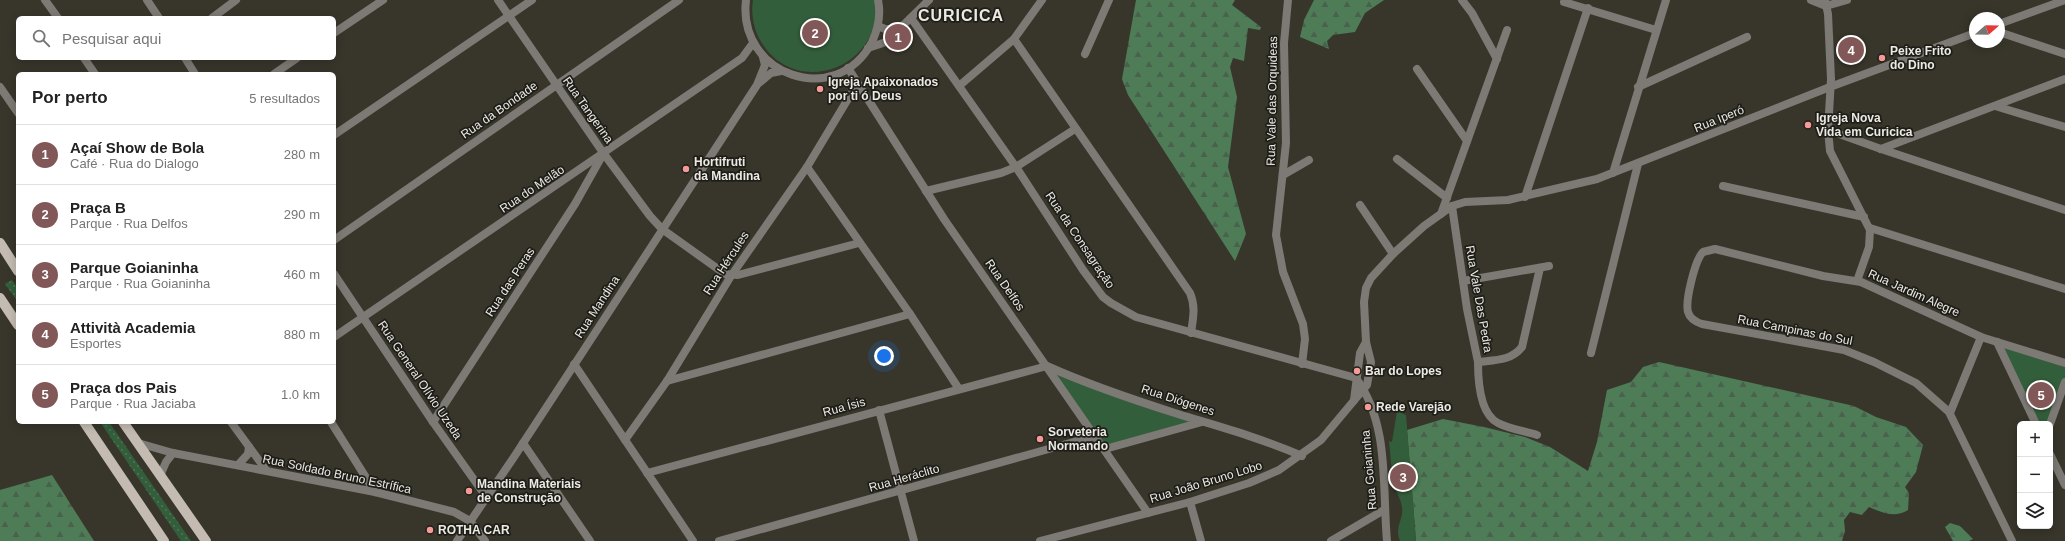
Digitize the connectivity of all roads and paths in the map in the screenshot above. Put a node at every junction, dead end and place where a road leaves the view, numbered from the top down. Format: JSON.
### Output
{"nodes":[{"id":1,"x":46,"y":0,"type":"edge"},
{"id":2,"x":147,"y":0,"type":"edge"},
{"id":3,"x":236,"y":0,"type":"edge"},
{"id":4,"x":383,"y":0,"type":"edge"},
{"id":5,"x":498,"y":0,"type":"edge"},
{"id":6,"x":532,"y":0,"type":"edge"},
{"id":7,"x":679,"y":0,"type":"edge"},
{"id":8,"x":746,"y":0,"type":"edge"},
{"id":9,"x":878,"y":0,"type":"edge"},
{"id":10,"x":929,"y":0,"type":"edge"},
{"id":11,"x":1042,"y":0,"type":"edge"},
{"id":12,"x":1109,"y":0,"type":"edge"},
{"id":13,"x":1288,"y":0,"type":"edge"},
{"id":14,"x":1462,"y":0,"type":"edge"},
{"id":15,"x":1666,"y":0,"type":"edge"},
{"id":16,"x":1811,"y":0,"type":"edge"},
{"id":17,"x":1847,"y":0,"type":"edge"},
{"id":18,"x":2065,"y":0,"type":"edge"},
{"id":19,"x":1564,"y":2,"type":"dead end"},
{"id":20,"x":1826,"y":3,"type":"edge"},
{"id":21,"x":1588,"y":8,"type":"junction"},
{"id":22,"x":57,"y":16,"type":"edge"},
{"id":23,"x":158,"y":16,"type":"edge"},
{"id":24,"x":215,"y":16,"type":"edge"},
{"id":25,"x":509,"y":16,"type":"junction"},
{"id":26,"x":911,"y":18,"type":"junction"},
{"id":27,"x":2005,"y":22,"type":"edge"},
{"id":28,"x":878,"y":26,"type":"junction"},
{"id":29,"x":899,"y":29,"type":"junction"},
{"id":30,"x":1507,"y":30,"type":"dead end"},
{"id":31,"x":1656,"y":30,"type":"junction"},
{"id":32,"x":336,"y":32,"type":"edge"},
{"id":33,"x":2005,"y":34,"type":"edge"},
{"id":34,"x":1969,"y":35,"type":"edge"},
{"id":35,"x":1747,"y":37,"type":"dead end"},
{"id":36,"x":1014,"y":39,"type":"junction"},
{"id":37,"x":753,"y":43,"type":"junction"},
{"id":38,"x":868,"y":48,"type":"junction"},
{"id":39,"x":1085,"y":54,"type":"dead end"},
{"id":40,"x":2065,"y":54,"type":"edge"},
{"id":41,"x":762,"y":56,"type":"junction"},
{"id":42,"x":742,"y":58,"type":"junction"},
{"id":43,"x":1497,"y":59,"type":"junction"},
{"id":44,"x":85,"y":60,"type":"edge"},
{"id":45,"x":186,"y":60,"type":"edge"},
{"id":46,"x":294,"y":60,"type":"edge"},
{"id":47,"x":848,"y":68,"type":"junction"},
{"id":48,"x":1416,"y":69,"type":"dead end"},
{"id":49,"x":780,"y":71,"type":"junction"},
{"id":50,"x":94,"y":72,"type":"edge"},
{"id":51,"x":194,"y":72,"type":"edge"},
{"id":52,"x":277,"y":72,"type":"edge"},
{"id":53,"x":2065,"y":79,"type":"edge"},
{"id":54,"x":757,"y":84,"type":"junction"},
{"id":55,"x":857,"y":84,"type":"junction"},
{"id":56,"x":556,"y":85,"type":"junction"},
{"id":57,"x":959,"y":86,"type":"junction"},
{"id":58,"x":0,"y":87,"type":"edge"},
{"id":59,"x":1830,"y":87,"type":"junction"},
{"id":60,"x":1638,"y":88,"type":"junction"},
{"id":61,"x":864,"y":94,"type":"junction"},
{"id":62,"x":848,"y":101,"type":"junction"},
{"id":63,"x":1995,"y":106,"type":"junction"},
{"id":64,"x":16,"y":110,"type":"edge"},
{"id":65,"x":2065,"y":128,"type":"edge"},
{"id":66,"x":1075,"y":129,"type":"junction"},
{"id":67,"x":1828,"y":130,"type":"junction"},
{"id":68,"x":336,"y":134,"type":"edge"},
{"id":69,"x":1467,"y":141,"type":"junction"},
{"id":70,"x":1881,"y":149,"type":"junction"},
{"id":71,"x":604,"y":154,"type":"junction"},
{"id":72,"x":1397,"y":159,"type":"dead end"},
{"id":73,"x":1309,"y":160,"type":"dead end"},
{"id":74,"x":1638,"y":164,"type":"junction"},
{"id":75,"x":807,"y":167,"type":"junction"},
{"id":76,"x":1016,"y":167,"type":"junction"},
{"id":77,"x":1613,"y":173,"type":"junction"},
{"id":78,"x":1283,"y":175,"type":"junction"},
{"id":79,"x":1723,"y":186,"type":"dead end"},
{"id":80,"x":926,"y":191,"type":"junction"},
{"id":81,"x":1525,"y":196,"type":"junction"},
{"id":82,"x":1447,"y":198,"type":"junction"},
{"id":83,"x":1465,"y":202,"type":"joint"},
{"id":84,"x":1360,"y":205,"type":"dead end"},
{"id":85,"x":1452,"y":206,"type":"junction"},
{"id":86,"x":2065,"y":210,"type":"edge"},
{"id":87,"x":1441,"y":214,"type":"junction"},
{"id":88,"x":1864,"y":217,"type":"junction"},
{"id":89,"x":1870,"y":228,"type":"junction"},
{"id":90,"x":662,"y":229,"type":"junction"},
{"id":91,"x":336,"y":239,"type":"edge"},
{"id":92,"x":0,"y":243,"type":"edge"},
{"id":93,"x":859,"y":243,"type":"junction"},
{"id":94,"x":1703,"y":252,"type":"joint"},
{"id":95,"x":1393,"y":254,"type":"junction"},
{"id":96,"x":1549,"y":266,"type":"dead end"},
{"id":97,"x":16,"y":268,"type":"edge"},
{"id":98,"x":1540,"y":268,"type":"junction"},
{"id":99,"x":731,"y":276,"type":"junction"},
{"id":100,"x":336,"y":277,"type":"edge"},
{"id":101,"x":1463,"y":281,"type":"junction"},
{"id":102,"x":1857,"y":281,"type":"junction"},
{"id":103,"x":2065,"y":289,"type":"edge"},
{"id":104,"x":0,"y":298,"type":"edge"},
{"id":105,"x":910,"y":314,"type":"junction"},
{"id":106,"x":364,"y":316,"type":"junction"},
{"id":107,"x":16,"y":322,"type":"edge"},
{"id":108,"x":1190,"y":332,"type":"junction"},
{"id":109,"x":336,"y":336,"type":"edge"},
{"id":110,"x":1981,"y":337,"type":"junction"},
{"id":111,"x":1366,"y":342,"type":"junction"},
{"id":112,"x":1997,"y":342,"type":"junction"},
{"id":113,"x":1591,"y":353,"type":"dead end"},
{"id":114,"x":1478,"y":362,"type":"junction"},
{"id":115,"x":2065,"y":363,"type":"edge"},
{"id":116,"x":574,"y":364,"type":"junction"},
{"id":117,"x":1302,"y":364,"type":"junction"},
{"id":118,"x":1047,"y":366,"type":"junction"},
{"id":119,"x":1356,"y":378,"type":"junction"},
{"id":120,"x":667,"y":380,"type":"junction"},
{"id":121,"x":2065,"y":382,"type":"edge"},
{"id":122,"x":959,"y":389,"type":"junction"},
{"id":123,"x":1364,"y":389,"type":"junction"},
{"id":124,"x":1354,"y":400,"type":"junction"},
{"id":125,"x":879,"y":410,"type":"junction"},
{"id":126,"x":1950,"y":413,"type":"junction"},
{"id":127,"x":2035,"y":421,"type":"edge"},
{"id":128,"x":2051,"y":421,"type":"edge"},
{"id":129,"x":433,"y":422,"type":"junction"},
{"id":130,"x":1202,"y":422,"type":"junction"},
{"id":131,"x":85,"y":424,"type":"edge"},
{"id":132,"x":124,"y":424,"type":"edge"},
{"id":133,"x":232,"y":424,"type":"edge"},
{"id":134,"x":332,"y":424,"type":"edge"},
{"id":135,"x":1537,"y":435,"type":"dead end"},
{"id":136,"x":1095,"y":436,"type":"junction"},
{"id":137,"x":626,"y":440,"type":"junction"},
{"id":138,"x":138,"y":443,"type":"junction"},
{"id":139,"x":523,"y":443,"type":"junction"},
{"id":140,"x":248,"y":447,"type":"junction"},
{"id":141,"x":1105,"y":449,"type":"junction"},
{"id":142,"x":173,"y":453,"type":"junction"},
{"id":143,"x":1302,"y":456,"type":"junction"},
{"id":144,"x":2051,"y":457,"type":"edge"},
{"id":145,"x":238,"y":465,"type":"junction"},
{"id":146,"x":266,"y":470,"type":"junction"},
{"id":147,"x":647,"y":473,"type":"junction"},
{"id":148,"x":160,"y":476,"type":"junction"},
{"id":149,"x":2065,"y":485,"type":"edge"},
{"id":150,"x":901,"y":491,"type":"junction"},
{"id":151,"x":375,"y":492,"type":"junction"},
{"id":152,"x":487,"y":498,"type":"junction"},
{"id":153,"x":1190,"y":502,"type":"junction"},
{"id":154,"x":1384,"y":510,"type":"junction"},
{"id":155,"x":1148,"y":513,"type":"junction"},
{"id":156,"x":470,"y":521,"type":"junction"},
{"id":157,"x":164,"y":541,"type":"edge"},
{"id":158,"x":206,"y":541,"type":"edge"},
{"id":159,"x":457,"y":541,"type":"edge"},
{"id":160,"x":485,"y":541,"type":"edge"},
{"id":161,"x":590,"y":541,"type":"edge"},
{"id":162,"x":692,"y":541,"type":"edge"},
{"id":163,"x":719,"y":541,"type":"edge"},
{"id":164,"x":914,"y":541,"type":"edge"},
{"id":165,"x":1040,"y":541,"type":"edge"},
{"id":166,"x":1201,"y":541,"type":"edge"},
{"id":167,"x":1331,"y":541,"type":"edge"},
{"id":168,"x":1387,"y":541,"type":"edge"},
{"id":169,"x":2012,"y":541,"type":"edge"}],
"edges":[{"from":1,"to":22,"type":"street"},
{"from":2,"to":23,"type":"street"},
{"from":3,"to":24,"type":"street"},
{"from":4,"to":32,"type":"street"},
{"from":5,"to":25,"type":"street","name":"Rua Tangerina"},
{"from":6,"to":25,"type":"street"},
{"from":7,"to":56,"type":"street","name":"Rua da Bondade"},
{"from":8,"to":37,"type":"street"},
{"from":9,"to":28,"type":"street"},
{"from":10,"to":26,"type":"street"},
{"from":11,"to":36,"type":"street"},
{"from":12,"to":39,"type":"street"},
{"from":13,"to":78,"type":"street","name":"Rua Vale das Orquideas"},
{"from":14,"to":43,"type":"street"},
{"from":15,"to":31,"type":"street"},
{"from":16,"to":20,"type":"street"},
{"from":17,"to":20,"type":"street"},
{"from":18,"to":27,"type":"street"},
{"from":19,"to":21,"type":"street"},
{"from":20,"to":59,"type":"street"},
{"from":21,"to":31,"type":"street"},
{"from":21,"to":81,"type":"street"},
{"from":25,"to":56,"type":"street","name":"Rua Tangerina"},
{"from":25,"to":68,"type":"street"},
{"from":26,"to":29,"type":"street"},
{"from":26,"to":57,"type":"street","name":"Rua da Consagração"},
{"from":28,"to":29,"type":"street"},
{"from":28,"to":38,"type":"street"},
{"from":29,"to":38,"type":"street"},
{"from":30,"to":43,"type":"street"},
{"from":31,"to":60,"type":"street"},
{"from":33,"to":40,"type":"street"},
{"from":34,"to":59,"type":"street","name":"Rua Iperó"},
{"from":35,"to":60,"type":"street"},
{"from":36,"to":57,"type":"street"},
{"from":36,"to":66,"type":"street"},
{"from":37,"to":41,"type":"street"},
{"from":37,"to":42,"type":"street","name":"Rua do Melão"},
{"from":38,"to":47,"type":"street"},
{"from":41,"to":42,"type":"street","name":"Rua do Melão"},
{"from":41,"to":49,"type":"street"},
{"from":41,"to":54,"type":"street","name":"Rua Mandina"},
{"from":42,"to":71,"type":"street","name":"Rua do Melão"},
{"from":43,"to":69,"type":"street"},
{"from":44,"to":50,"type":"street"},
{"from":45,"to":51,"type":"street"},
{"from":46,"to":52,"type":"street"},
{"from":47,"to":49,"type":"street"},
{"from":47,"to":55,"type":"street","name":"Rua Delfos"},
{"from":48,"to":69,"type":"street"},
{"from":49,"to":54,"type":"street","name":"Rua Mandina"},
{"from":53,"to":63,"type":"street"},
{"from":54,"to":90,"type":"street","name":"Rua Mandina"},
{"from":55,"to":61,"type":"street","name":"Rua Delfos"},
{"from":55,"to":62,"type":"street","name":"Rua Hércules"},
{"from":56,"to":71,"type":"street","name":"Rua Tangerina"},
{"from":56,"to":91,"type":"street","name":"Rua da Bondade"},
{"from":57,"to":76,"type":"street","name":"Rua da Consagração"},
{"from":58,"to":64,"type":"street"},
{"from":59,"to":67,"type":"street"},
{"from":59,"to":74,"type":"street","name":"Rua Iperó"},
{"from":60,"to":77,"type":"street"},
{"from":61,"to":62,"type":"street"},
{"from":61,"to":80,"type":"street","name":"Rua Delfos"},
{"from":62,"to":75,"type":"street","name":"Rua Hércules"},
{"from":63,"to":65,"type":"street"},
{"from":63,"to":70,"type":"street"},
{"from":66,"to":76,"type":"street"},
{"from":66,"to":108,"type":"street"},
{"from":67,"to":70,"type":"street"},
{"from":67,"to":88,"type":"street"},
{"from":69,"to":82,"type":"street"},
{"from":70,"to":86,"type":"street"},
{"from":71,"to":90,"type":"street","name":"Rua Tangerina"},
{"from":71,"to":106,"type":"street","name":"Rua do Melão"},
{"from":71,"to":129,"type":"street","name":"Rua das Peras"},
{"from":72,"to":82,"type":"street"},
{"from":73,"to":78,"type":"street"},
{"from":74,"to":77,"type":"street","name":"Rua Iperó"},
{"from":74,"to":113,"type":"street"},
{"from":75,"to":93,"type":"street"},
{"from":75,"to":99,"type":"street","name":"Rua Hércules"},
{"from":76,"to":80,"type":"street"},
{"from":76,"to":108,"type":"street","name":"Rua da Consagração"},
{"from":77,"to":81,"type":"street","name":"Rua Iperó"},
{"from":78,"to":117,"type":"street","name":"Rua Vale das Orquideas"},
{"from":79,"to":88,"type":"street"},
{"from":80,"to":118,"type":"street","name":"Rua Delfos"},
{"from":81,"to":83,"type":"street","name":"Rua Iperó"},
{"from":82,"to":87,"type":"street"},
{"from":83,"to":85,"type":"street","name":"Rua João Bruno Lobo"},
{"from":84,"to":95,"type":"street"},
{"from":85,"to":87,"type":"street","name":"Rua João Bruno Lobo"},
{"from":85,"to":101,"type":"street","name":"Rua Vale Das Pedra"},
{"from":87,"to":95,"type":"street","name":"Rua João Bruno Lobo"},
{"from":88,"to":89,"type":"street"},
{"from":89,"to":102,"type":"street"},
{"from":89,"to":103,"type":"street"},
{"from":90,"to":99,"type":"street","name":"Rua Tangerina"},
{"from":90,"to":116,"type":"street","name":"Rua Mandina"},
{"from":92,"to":97,"type":"main road"},
{"from":93,"to":99,"type":"street"},
{"from":93,"to":105,"type":"street"},
{"from":94,"to":102,"type":"street","name":"Rua Jardim Alegre"},
{"from":94,"to":126,"type":"street","name":"Rua Campinas do Sul"},
{"from":95,"to":111,"type":"street","name":"Rua João Bruno Lobo"},
{"from":96,"to":98,"type":"street"},
{"from":98,"to":101,"type":"street"},
{"from":98,"to":114,"type":"street","name":"Rua Vale Das Pedra"},
{"from":99,"to":120,"type":"street","name":"Rua Hércules"},
{"from":100,"to":106,"type":"street","name":"Rua General Olívio Uzeda"},
{"from":101,"to":114,"type":"street","name":"Rua Vale Das Pedra"},
{"from":102,"to":110,"type":"street","name":"Rua Jardim Alegre"},
{"from":104,"to":107,"type":"main road"},
{"from":105,"to":120,"type":"street"},
{"from":105,"to":122,"type":"street"},
{"from":106,"to":109,"type":"street","name":"Rua do Melão"},
{"from":106,"to":129,"type":"street","name":"Rua General Olívio Uzeda"},
{"from":108,"to":117,"type":"street","name":"Rua da Consagração"},
{"from":110,"to":112,"type":"street","name":"Rua Jardim Alegre"},
{"from":110,"to":126,"type":"street"},
{"from":111,"to":119,"type":"street","name":"Rua João Bruno Lobo"},
{"from":111,"to":123,"type":"street","name":"Rua João Bruno Lobo"},
{"from":112,"to":115,"type":"street","name":"Rua Jardim Alegre"},
{"from":112,"to":127,"type":"street"},
{"from":114,"to":135,"type":"street"},
{"from":116,"to":137,"type":"street"},
{"from":116,"to":139,"type":"street","name":"Rua Mandina"},
{"from":117,"to":119,"type":"street","name":"Rua da Consagração"},
{"from":118,"to":122,"type":"street","name":"Rua Ísis"},
{"from":118,"to":130,"type":"street","name":"Rua Diógenes"},
{"from":118,"to":136,"type":"street","name":"Rua Delfos"},
{"from":119,"to":123,"type":"street","name":"Rua Goianinha"},
{"from":119,"to":124,"type":"street","name":"Rua João Bruno Lobo"},
{"from":120,"to":137,"type":"street","name":"Rua Hércules"},
{"from":121,"to":128,"type":"street"},
{"from":122,"to":125,"type":"street","name":"Rua Ísis"},
{"from":123,"to":124,"type":"street","name":"Rua João Bruno Lobo"},
{"from":123,"to":154,"type":"street","name":"Rua Goianinha"},
{"from":124,"to":143,"type":"street","name":"Rua João Bruno Lobo"},
{"from":125,"to":147,"type":"street","name":"Rua Ísis"},
{"from":125,"to":150,"type":"street"},
{"from":126,"to":169,"type":"street","name":"Rua Campinas do Sul"},
{"from":129,"to":152,"type":"street","name":"Rua General Olívio Uzeda"},
{"from":130,"to":141,"type":"street"},
{"from":130,"to":143,"type":"street","name":"Rua Diógenes"},
{"from":131,"to":157,"type":"main road"},
{"from":132,"to":138,"type":"main road"},
{"from":133,"to":140,"type":"street"},
{"from":134,"to":151,"type":"street"},
{"from":136,"to":141,"type":"street","name":"Rua Delfos"},
{"from":136,"to":150,"type":"street","name":"Rua Heráclito"},
{"from":137,"to":147,"type":"street"},
{"from":138,"to":142,"type":"street","name":"Rua Soldado Bruno Estrífica"},
{"from":138,"to":148,"type":"main road"},
{"from":139,"to":152,"type":"street","name":"Rua Mandina"},
{"from":139,"to":161,"type":"street"},
{"from":140,"to":145,"type":"street"},
{"from":140,"to":146,"type":"street"},
{"from":141,"to":155,"type":"street","name":"Rua Delfos"},
{"from":142,"to":145,"type":"street","name":"Rua Soldado Bruno Estrífica"},
{"from":142,"to":148,"type":"street"},
{"from":143,"to":153,"type":"street","name":"Rua João Bruno Lobo"},
{"from":144,"to":149,"type":"street"},
{"from":145,"to":146,"type":"street","name":"Rua Soldado Bruno Estrífica"},
{"from":146,"to":151,"type":"street","name":"Rua Soldado Bruno Estrífica"},
{"from":147,"to":162,"type":"street"},
{"from":148,"to":158,"type":"main road"},
{"from":150,"to":163,"type":"street","name":"Rua Heráclito"},
{"from":150,"to":164,"type":"street"},
{"from":151,"to":156,"type":"street","name":"Rua Soldado Bruno Estrífica"},
{"from":152,"to":156,"type":"street","name":"Rua Mandina"},
{"from":153,"to":155,"type":"street","name":"Rua João Bruno Lobo"},
{"from":153,"to":166,"type":"street"},
{"from":154,"to":167,"type":"street"},
{"from":154,"to":168,"type":"street","name":"Rua Goianinha"},
{"from":155,"to":165,"type":"street","name":"Rua João Bruno Lobo"},
{"from":156,"to":159,"type":"street","name":"Rua Mandina"},
{"from":156,"to":160,"type":"street","name":"Rua Soldado Bruno Estrífica"}]}
